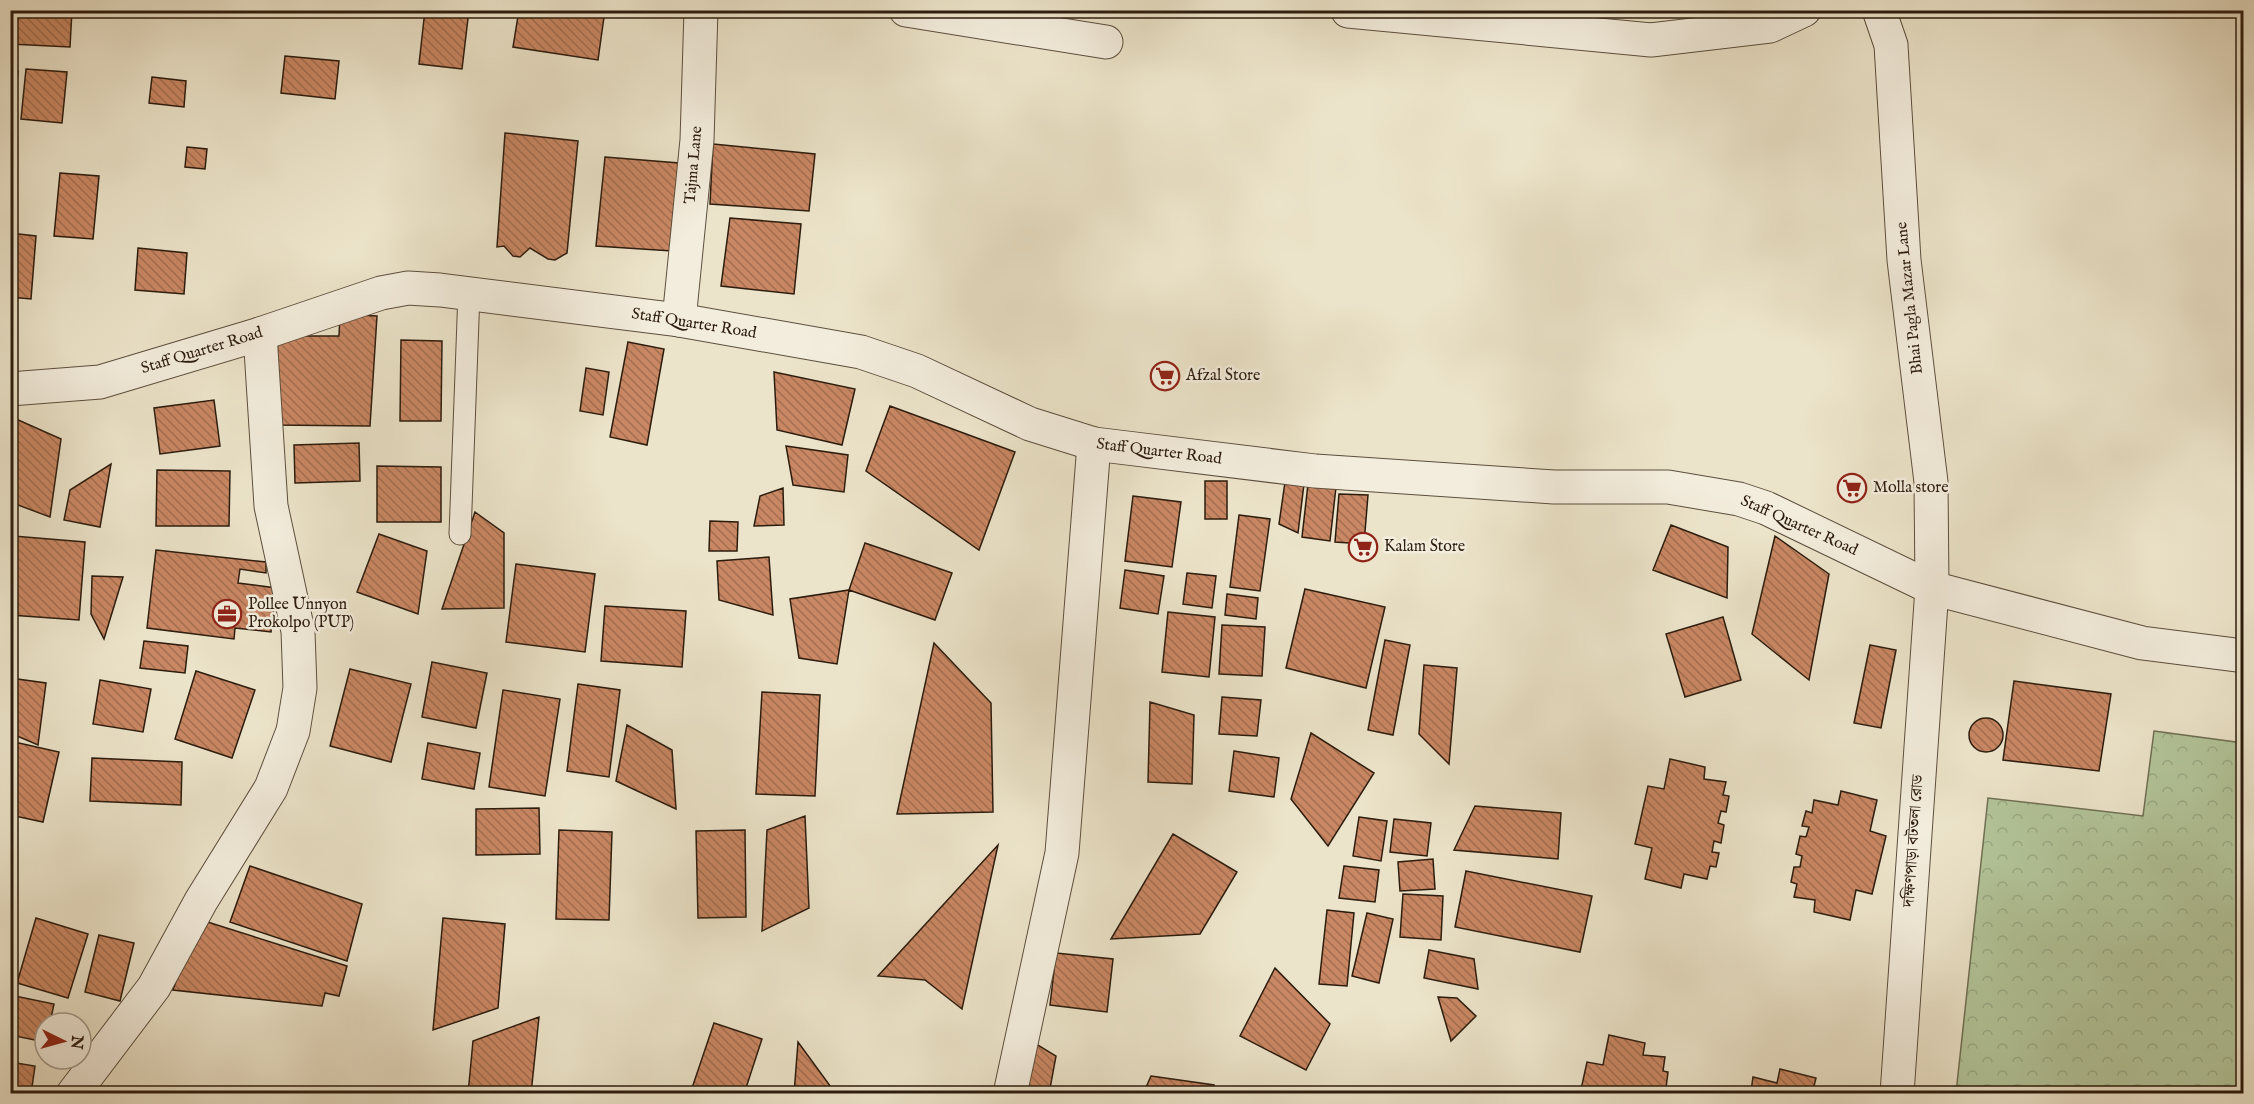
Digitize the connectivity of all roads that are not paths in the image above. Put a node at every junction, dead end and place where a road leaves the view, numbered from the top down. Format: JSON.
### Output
{"nodes":[{"id":1,"x":701,"y":10,"type":"edge"},
{"id":2,"x":906,"y":10,"type":"edge"},
{"id":3,"x":1804,"y":10,"type":"edge"},
{"id":4,"x":1879,"y":10,"type":"edge"},
{"id":5,"x":1348,"y":11,"type":"edge"},
{"id":6,"x":1106,"y":42,"type":"dead end"},
{"id":7,"x":469,"y":293,"type":"junction"},
{"id":8,"x":679,"y":320,"type":"junction"},
{"id":9,"x":260,"y":334,"type":"junction"},
{"id":10,"x":10,"y":389,"type":"edge"},
{"id":11,"x":1094,"y":444,"type":"junction"},
{"id":12,"x":460,"y":534,"type":"dead end"},
{"id":13,"x":1932,"y":588,"type":"junction"},
{"id":14,"x":2244,"y":656,"type":"edge"},
{"id":15,"x":73,"y":1094,"type":"edge"},
{"id":16,"x":1010,"y":1094,"type":"edge"},
{"id":17,"x":1897,"y":1094,"type":"edge"}],
"edges":[{"from":1,"to":8,"type":"street","name":"Tajma Lane"},
{"from":2,"to":6,"type":"street"},
{"from":3,"to":5,"type":"street"},
{"from":4,"to":13,"type":"street","name":"Bhai Pagla Mazar Lane"},
{"from":7,"to":8,"type":"street","name":"Staff Quarter Road"},
{"from":7,"to":9,"type":"street","name":"Staff Quarter Road"},
{"from":7,"to":12,"type":"lane"},
{"from":8,"to":11,"type":"street","name":"Staff Quarter Road"},
{"from":9,"to":10,"type":"street","name":"Staff Quarter Road"},
{"from":9,"to":15,"type":"street"},
{"from":11,"to":13,"type":"street","name":"Staff Quarter Road"},
{"from":11,"to":16,"type":"street"},
{"from":13,"to":14,"type":"street","name":"Staff Quarter Road"},
{"from":13,"to":17,"type":"street","name":"দক্ষিণপাড়া বটতলা রোড"}]}
